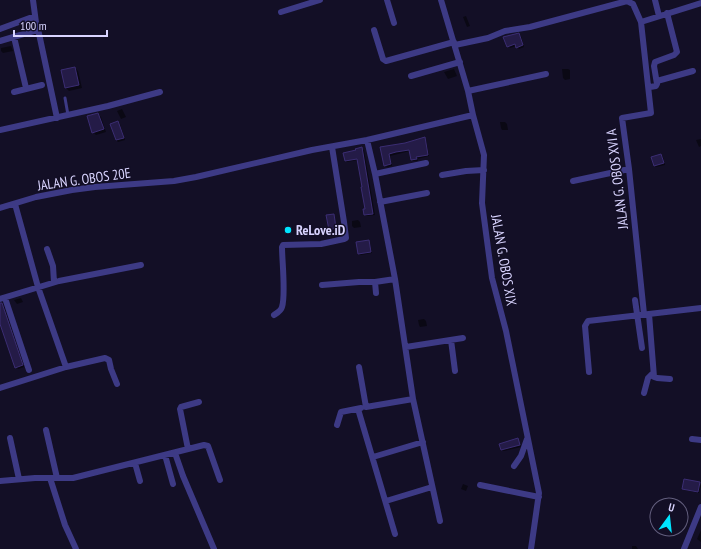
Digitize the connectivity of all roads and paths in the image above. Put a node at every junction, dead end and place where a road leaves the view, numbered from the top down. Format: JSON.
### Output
{"nodes":[{"id":1,"x":33,"y":0,"type":"edge"},
{"id":2,"x":320,"y":0,"type":"edge"},
{"id":3,"x":387,"y":0,"type":"edge"},
{"id":4,"x":449,"y":0,"type":"edge"},
{"id":5,"x":655,"y":0,"type":"edge"},
{"id":6,"x":442,"y":1,"type":"edge"},
{"id":7,"x":701,"y":3,"type":"edge"},
{"id":8,"x":281,"y":12,"type":"dead end"},
{"id":9,"x":667,"y":13,"type":"junction"},
{"id":10,"x":35,"y":16,"type":"junction"},
{"id":11,"x":660,"y":16,"type":"junction"},
{"id":12,"x":640,"y":22,"type":"junction"},
{"id":13,"x":394,"y":23,"type":"dead end"},
{"id":14,"x":0,"y":29,"type":"edge"},
{"id":15,"x":38,"y":29,"type":"junction"},
{"id":16,"x":374,"y":30,"type":"dead end"},
{"id":17,"x":14,"y":37,"type":"junction"},
{"id":18,"x":0,"y":41,"type":"edge"},
{"id":19,"x":454,"y":44,"type":"junction"},
{"id":20,"x":460,"y":62,"type":"junction"},
{"id":21,"x":693,"y":71,"type":"dead end"},
{"id":22,"x":546,"y":74,"type":"dead end"},
{"id":23,"x":411,"y":76,"type":"dead end"},
{"id":24,"x":656,"y":81,"type":"junction"},
{"id":25,"x":42,"y":85,"type":"dead end"},
{"id":26,"x":650,"y":87,"type":"dead end"},
{"id":27,"x":26,"y":88,"type":"junction"},
{"id":28,"x":468,"y":91,"type":"junction"},
{"id":29,"x":14,"y":92,"type":"dead end"},
{"id":30,"x":160,"y":92,"type":"dead end"},
{"id":31,"x":64,"y":98,"type":"dead end"},
{"id":32,"x":68,"y":115,"type":"junction"},
{"id":33,"x":473,"y":115,"type":"junction"},
{"id":34,"x":57,"y":118,"type":"junction"},
{"id":35,"x":0,"y":130,"type":"edge"},
{"id":36,"x":367,"y":140,"type":"junction"},
{"id":37,"x":332,"y":147,"type":"junction"},
{"id":38,"x":426,"y":163,"type":"dead end"},
{"id":39,"x":629,"y":169,"type":"junction"},
{"id":40,"x":484,"y":170,"type":"junction"},
{"id":41,"x":375,"y":174,"type":"junction"},
{"id":42,"x":442,"y":175,"type":"dead end"},
{"id":43,"x":572,"y":181,"type":"dead end"},
{"id":44,"x":427,"y":193,"type":"dead end"},
{"id":45,"x":380,"y":202,"type":"junction"},
{"id":46,"x":15,"y":204,"type":"junction"},
{"id":47,"x":0,"y":208,"type":"edge"},
{"id":48,"x":47,"y":249,"type":"dead end"},
{"id":49,"x":141,"y":265,"type":"dead end"},
{"id":50,"x":395,"y":279,"type":"junction"},
{"id":51,"x":54,"y":282,"type":"junction"},
{"id":52,"x":375,"y":282,"type":"junction"},
{"id":53,"x":322,"y":286,"type":"dead end"},
{"id":54,"x":38,"y":287,"type":"junction"},
{"id":55,"x":376,"y":292,"type":"dead end"},
{"id":56,"x":3,"y":299,"type":"edge"},
{"id":57,"x":635,"y":300,"type":"dead end"},
{"id":58,"x":701,"y":308,"type":"edge"},
{"id":59,"x":646,"y":314,"type":"junction"},
{"id":60,"x":274,"y":315,"type":"dead end"},
{"id":61,"x":637,"y":315,"type":"junction"},
{"id":62,"x":463,"y":338,"type":"dead end"},
{"id":63,"x":451,"y":340,"type":"junction"},
{"id":64,"x":406,"y":347,"type":"junction"},
{"id":65,"x":642,"y":348,"type":"dead end"},
{"id":66,"x":66,"y":367,"type":"junction"},
{"id":67,"x":359,"y":367,"type":"dead end"},
{"id":68,"x":29,"y":370,"type":"dead end"},
{"id":69,"x":455,"y":371,"type":"dead end"},
{"id":70,"x":589,"y":372,"type":"dead end"},
{"id":71,"x":653,"y":373,"type":"junction"},
{"id":72,"x":670,"y":379,"type":"dead end"},
{"id":73,"x":117,"y":384,"type":"dead end"},
{"id":74,"x":0,"y":388,"type":"edge"},
{"id":75,"x":644,"y":393,"type":"dead end"},
{"id":76,"x":413,"y":399,"type":"junction"},
{"id":77,"x":199,"y":402,"type":"dead end"},
{"id":78,"x":366,"y":407,"type":"junction"},
{"id":79,"x":358,"y":409,"type":"junction"},
{"id":80,"x":337,"y":425,"type":"dead end"},
{"id":81,"x":46,"y":430,"type":"dead end"},
{"id":82,"x":10,"y":438,"type":"dead end"},
{"id":83,"x":527,"y":439,"type":"junction"},
{"id":84,"x":692,"y":439,"type":"dead end"},
{"id":85,"x":701,"y":440,"type":"edge"},
{"id":86,"x":423,"y":442,"type":"junction"},
{"id":87,"x":188,"y":449,"type":"junction"},
{"id":88,"x":175,"y":453,"type":"junction"},
{"id":89,"x":165,"y":455,"type":"junction"},
{"id":90,"x":373,"y":457,"type":"junction"},
{"id":91,"x":136,"y":463,"type":"junction"},
{"id":92,"x":514,"y":466,"type":"dead end"},
{"id":93,"x":50,"y":478,"type":"junction"},
{"id":94,"x":57,"y":478,"type":"junction"},
{"id":95,"x":19,"y":479,"type":"junction"},
{"id":96,"x":0,"y":480,"type":"edge"},
{"id":97,"x":220,"y":480,"type":"dead end"},
{"id":98,"x":140,"y":481,"type":"dead end"},
{"id":99,"x":173,"y":484,"type":"dead end"},
{"id":100,"x":480,"y":485,"type":"dead end"},
{"id":101,"x":432,"y":487,"type":"junction"},
{"id":102,"x":539,"y":497,"type":"junction"},
{"id":103,"x":386,"y":501,"type":"junction"},
{"id":104,"x":701,"y":507,"type":"edge"},
{"id":105,"x":440,"y":521,"type":"dead end"},
{"id":106,"x":395,"y":534,"type":"dead end"},
{"id":107,"x":76,"y":549,"type":"edge"},
{"id":108,"x":214,"y":549,"type":"edge"},
{"id":109,"x":531,"y":549,"type":"edge"},
{"id":110,"x":684,"y":549,"type":"edge"}],
"edges":[{"from":1,"to":10,"type":"street"},
{"from":2,"to":8,"type":"street"},
{"from":3,"to":13,"type":"street"},
{"from":4,"to":6,"type":"street"},
{"from":5,"to":11,"type":"street"},
{"from":6,"to":19,"type":"street","name":"JALAN G. OBOS XIX"},
{"from":7,"to":9,"type":"street"},
{"from":9,"to":11,"type":"street"},
{"from":9,"to":24,"type":"street"},
{"from":10,"to":14,"type":"street"},
{"from":10,"to":15,"type":"street"},
{"from":11,"to":12,"type":"street"},
{"from":12,"to":19,"type":"street"},
{"from":12,"to":39,"type":"street","name":"JALAN G. OBOS XVI A"},
{"from":15,"to":17,"type":"street"},
{"from":15,"to":34,"type":"street"},
{"from":16,"to":19,"type":"street"},
{"from":17,"to":18,"type":"street"},
{"from":17,"to":27,"type":"street"},
{"from":19,"to":20,"type":"street","name":"JALAN G. OBOS XIX"},
{"from":20,"to":23,"type":"street"},
{"from":20,"to":28,"type":"street","name":"JALAN G. OBOS XIX"},
{"from":21,"to":24,"type":"street"},
{"from":22,"to":28,"type":"street"},
{"from":24,"to":26,"type":"street"},
{"from":25,"to":27,"type":"street"},
{"from":27,"to":29,"type":"street"},
{"from":28,"to":33,"type":"street","name":"JALAN G. OBOS XIX"},
{"from":30,"to":32,"type":"street"},
{"from":31,"to":32,"type":"lane"},
{"from":32,"to":34,"type":"street"},
{"from":33,"to":36,"type":"street","name":"JALAN G. OBOS 20E"},
{"from":33,"to":40,"type":"street","name":"JALAN G. OBOS XIX"},
{"from":34,"to":35,"type":"street"},
{"from":36,"to":37,"type":"street","name":"JALAN G. OBOS 20E"},
{"from":36,"to":41,"type":"street"},
{"from":37,"to":46,"type":"street","name":"JALAN G. OBOS 20E"},
{"from":37,"to":60,"type":"street"},
{"from":38,"to":41,"type":"street"},
{"from":39,"to":43,"type":"street"},
{"from":39,"to":59,"type":"street","name":"JALAN G. OBOS XVI A"},
{"from":40,"to":42,"type":"street"},
{"from":40,"to":83,"type":"street","name":"JALAN G. OBOS XIX"},
{"from":41,"to":45,"type":"street"},
{"from":44,"to":45,"type":"street"},
{"from":45,"to":50,"type":"street"},
{"from":46,"to":47,"type":"street","name":"JALAN G. OBOS 20E"},
{"from":46,"to":54,"type":"street"},
{"from":48,"to":51,"type":"street"},
{"from":49,"to":51,"type":"street"},
{"from":50,"to":52,"type":"street"},
{"from":50,"to":64,"type":"street"},
{"from":51,"to":54,"type":"street"},
{"from":52,"to":53,"type":"street"},
{"from":52,"to":55,"type":"street"},
{"from":54,"to":56,"type":"street"},
{"from":54,"to":66,"type":"street"},
{"from":56,"to":68,"type":"street"},
{"from":57,"to":61,"type":"street"},
{"from":58,"to":59,"type":"street"},
{"from":59,"to":61,"type":"street"},
{"from":59,"to":71,"type":"street","name":"JALAN G. OBOS XVI A"},
{"from":61,"to":65,"type":"street"},
{"from":61,"to":70,"type":"street"},
{"from":62,"to":63,"type":"street"},
{"from":63,"to":64,"type":"street"},
{"from":63,"to":69,"type":"street"},
{"from":64,"to":76,"type":"street"},
{"from":66,"to":73,"type":"street"},
{"from":66,"to":74,"type":"street"},
{"from":67,"to":78,"type":"street"},
{"from":71,"to":72,"type":"street"},
{"from":71,"to":75,"type":"street"},
{"from":76,"to":78,"type":"street"},
{"from":76,"to":86,"type":"street"},
{"from":77,"to":87,"type":"street"},
{"from":78,"to":79,"type":"street"},
{"from":79,"to":80,"type":"street"},
{"from":79,"to":90,"type":"street"},
{"from":81,"to":94,"type":"street"},
{"from":82,"to":95,"type":"street"},
{"from":83,"to":92,"type":"street"},
{"from":83,"to":102,"type":"street","name":"JALAN G. OBOS XIX"},
{"from":84,"to":85,"type":"street"},
{"from":86,"to":90,"type":"street"},
{"from":86,"to":101,"type":"street"},
{"from":87,"to":88,"type":"street"},
{"from":87,"to":97,"type":"street"},
{"from":88,"to":89,"type":"street"},
{"from":88,"to":108,"type":"street"},
{"from":89,"to":91,"type":"street"},
{"from":89,"to":99,"type":"street"},
{"from":90,"to":103,"type":"street"},
{"from":91,"to":94,"type":"street"},
{"from":91,"to":98,"type":"street"},
{"from":93,"to":94,"type":"street"},
{"from":93,"to":95,"type":"street"},
{"from":93,"to":107,"type":"street"},
{"from":95,"to":96,"type":"street"},
{"from":100,"to":102,"type":"street"},
{"from":101,"to":103,"type":"street"},
{"from":101,"to":105,"type":"street"},
{"from":102,"to":109,"type":"street","name":"JALAN G. OBOS XIX"},
{"from":103,"to":106,"type":"street"},
{"from":104,"to":110,"type":"street"}]}
